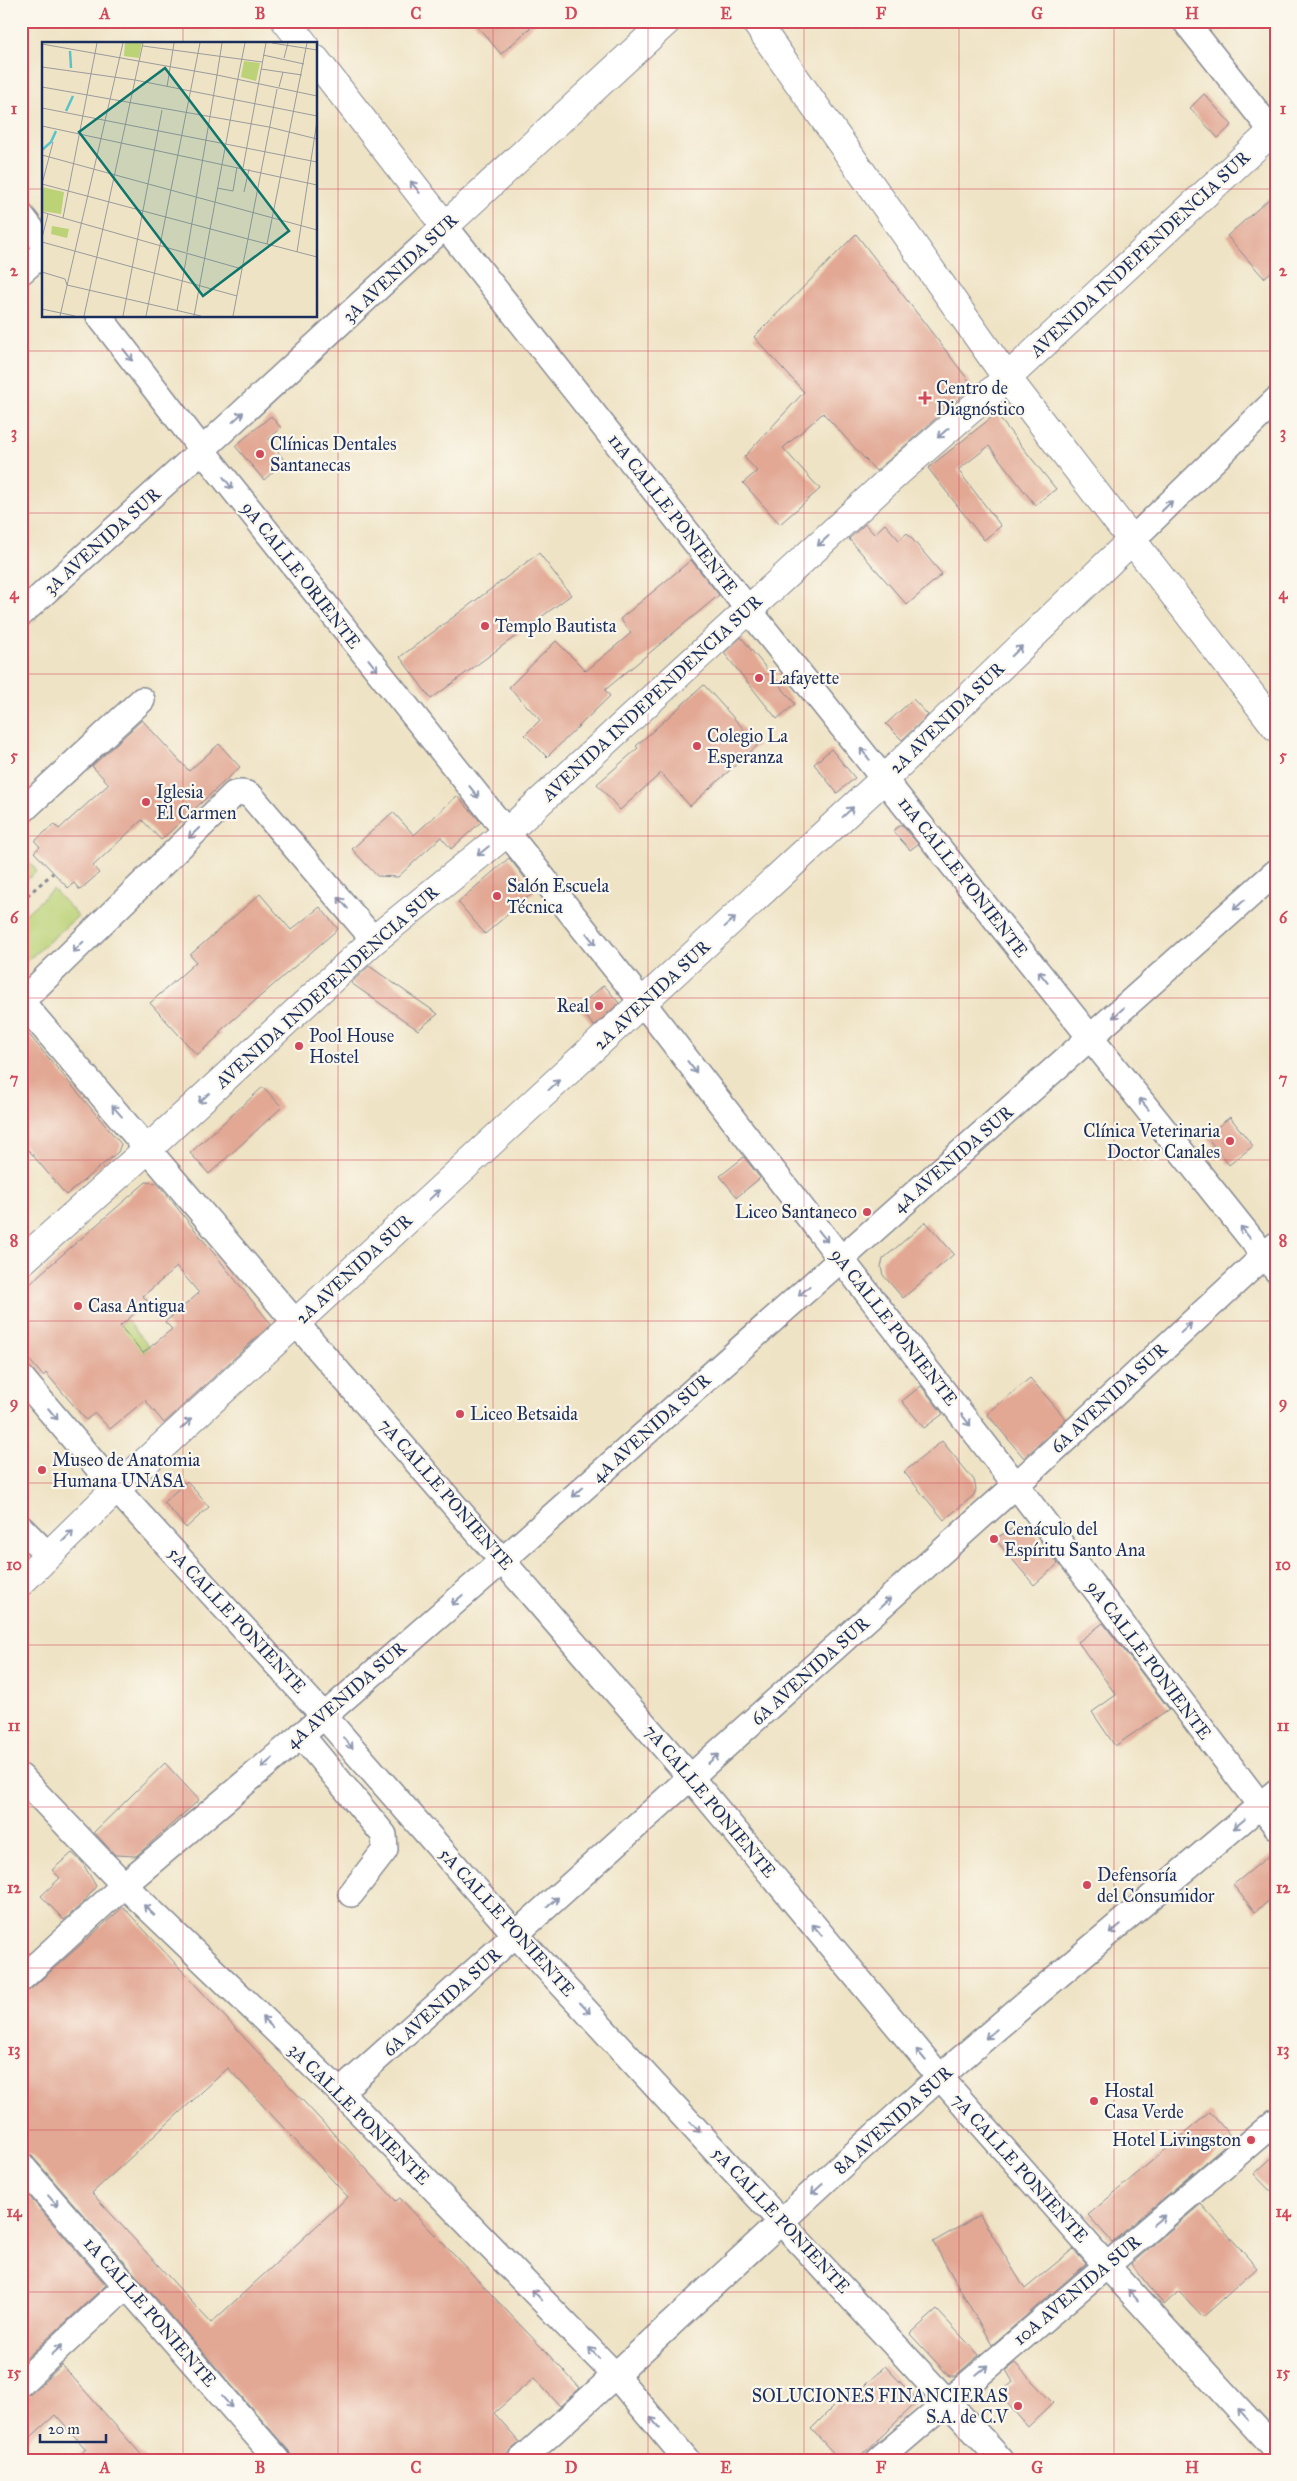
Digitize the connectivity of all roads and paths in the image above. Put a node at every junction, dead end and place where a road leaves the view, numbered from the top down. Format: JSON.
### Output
{"nodes":[{"id":1,"x":667,"y":21,"type":"edge"},
{"id":2,"x":755,"y":21,"type":"edge"},
{"id":3,"x":1185,"y":21,"type":"edge"},
{"id":4,"x":318,"y":63,"type":"edge"},
{"id":5,"x":1275,"y":131,"type":"edge"},
{"id":6,"x":21,"y":216,"type":"edge"},
{"id":7,"x":445,"y":226,"type":"junction"},
{"id":8,"x":42,"y":242,"type":"edge"},
{"id":9,"x":42,"y":254,"type":"edge"},
{"id":10,"x":21,"y":272,"type":"edge"},
{"id":11,"x":101,"y":318,"type":"edge"},
{"id":12,"x":1006,"y":378,"type":"junction"},
{"id":13,"x":1276,"y":400,"type":"edge"},
{"id":14,"x":202,"y":450,"type":"junction"},
{"id":15,"x":1132,"y":540,"type":"junction"},
{"id":16,"x":748,"y":610,"type":"junction"},
{"id":17,"x":21,"y":614,"type":"edge"},
{"id":18,"x":142,"y":700,"type":"dead end"},
{"id":19,"x":1276,"y":727,"type":"edge"},
{"id":20,"x":885,"y":778,"type":"junction"},
{"id":21,"x":21,"y":812,"type":"edge"},
{"id":22,"x":506,"y":832,"type":"junction"},
{"id":23,"x":1276,"y":872,"type":"edge"},
{"id":24,"x":53,"y":873,"type":"dead end"},
{"id":25,"x":21,"y":901,"type":"edge"},
{"id":26,"x":374,"y":940,"type":"junction"},
{"id":27,"x":22,"y":1001,"type":"edge"},
{"id":28,"x":642,"y":1003,"type":"junction"},
{"id":29,"x":1091,"y":1038,"type":"junction"},
{"id":30,"x":149,"y":1148,"type":"junction"},
{"id":31,"x":1272,"y":1257,"type":"edge"},
{"id":32,"x":840,"y":1258,"type":"junction"},
{"id":33,"x":21,"y":1262,"type":"edge"},
{"id":34,"x":296,"y":1323,"type":"junction"},
{"id":35,"x":21,"y":1377,"type":"edge"},
{"id":36,"x":1016,"y":1485,"type":"junction"},
{"id":37,"x":116,"y":1489,"type":"junction"},
{"id":38,"x":21,"y":1528,"type":"edge"},
{"id":39,"x":48,"y":1555,"type":"junction"},
{"id":40,"x":503,"y":1560,"type":"junction"},
{"id":41,"x":21,"y":1582,"type":"edge"},
{"id":42,"x":324,"y":1716,"type":"junction"},
{"id":43,"x":301,"y":1735,"type":"junction"},
{"id":44,"x":21,"y":1777,"type":"edge"},
{"id":45,"x":691,"y":1778,"type":"junction"},
{"id":46,"x":1268,"y":1799,"type":"edge"},
{"id":47,"x":1276,"y":1826,"type":"edge"},
{"id":48,"x":124,"y":1886,"type":"junction"},
{"id":49,"x":351,"y":1894,"type":"dead end"},
{"id":50,"x":516,"y":1935,"type":"junction"},
{"id":51,"x":21,"y":1979,"type":"edge"},
{"id":52,"x":940,"y":2077,"type":"junction"},
{"id":53,"x":340,"y":2092,"type":"junction"},
{"id":54,"x":1276,"y":2121,"type":"edge"},
{"id":55,"x":21,"y":2164,"type":"edge"},
{"id":56,"x":782,"y":2220,"type":"junction"},
{"id":57,"x":1106,"y":2265,"type":"junction"},
{"id":58,"x":126,"y":2286,"type":"junction"},
{"id":59,"x":616,"y":2376,"type":"junction"},
{"id":60,"x":21,"y":2383,"type":"edge"},
{"id":61,"x":946,"y":2400,"type":"junction"},
{"id":62,"x":1276,"y":2450,"type":"edge"},
{"id":63,"x":278,"y":2460,"type":"edge"},
{"id":64,"x":521,"y":2460,"type":"edge"},
{"id":65,"x":687,"y":2460,"type":"edge"},
{"id":66,"x":879,"y":2460,"type":"edge"},
{"id":67,"x":1001,"y":2460,"type":"edge"}],
"edges":[{"from":1,"to":7,"type":"main road","name":"3A AVENIDA SUR"},
{"from":2,"to":12,"type":"main road"},
{"from":3,"to":5,"type":"street"},
{"from":7,"to":4,"type":"main road","one_way":true},
{"from":5,"to":12,"type":"main road","name":"AVENIDA INDEPENDENCIA SUR"},
{"from":6,"to":8,"type":"street"},
{"from":14,"to":7,"type":"street","name":"3A AVENIDA SUR","one_way":true},
{"from":7,"to":16,"type":"street","name":"11A CALLE PONIENTE"},
{"from":9,"to":10,"type":"street"},
{"from":11,"to":14,"type":"street","name":"9A CALLE ORIENTE","one_way":true},
{"from":12,"to":15,"type":"main road"},
{"from":12,"to":16,"type":"main road","name":"AVENIDA INDEPENDENCIA SUR","one_way":true},
{"from":15,"to":13,"type":"street","name":"2A AVENIDA SUR","one_way":true},
{"from":14,"to":17,"type":"street","name":"3A AVENIDA SUR"},
{"from":14,"to":22,"type":"street","name":"9A CALLE ORIENTE","one_way":true},
{"from":15,"to":19,"type":"main road"},
{"from":20,"to":15,"type":"main road","name":"2A AVENIDA SUR","one_way":true},
{"from":20,"to":16,"type":"street","name":"11A CALLE PONIENTE","one_way":true},
{"from":16,"to":22,"type":"main road","name":"AVENIDA INDEPENDENCIA SUR"},
{"from":18,"to":21,"type":"street"},
{"from":28,"to":20,"type":"main road","name":"2A AVENIDA SUR","one_way":true},
{"from":29,"to":20,"type":"street","name":"11A CALLE PONIENTE","one_way":true},
{"from":22,"to":26,"type":"main road","name":"AVENIDA INDEPENDENCIA SUR","one_way":true},
{"from":22,"to":28,"type":"street","name":"9A CALLE PONIENTE","one_way":true},
{"from":23,"to":29,"type":"street","name":"4A AVENIDA SUR","one_way":true},
{"from":24,"to":25,"type":"path"},
{"from":26,"to":27,"type":"street","one_way":true},
{"from":26,"to":30,"type":"main road","name":"AVENIDA INDEPENDENCIA SUR","one_way":true},
{"from":30,"to":27,"type":"street","name":"7A CALLE PONIENTE","one_way":true},
{"from":28,"to":32,"type":"street","name":"9A CALLE PONIENTE","one_way":true},
{"from":34,"to":28,"type":"main road","name":"2A AVENIDA SUR","one_way":true},
{"from":31,"to":29,"type":"street","name":"11A CALLE PONIENTE","one_way":true},
{"from":29,"to":32,"type":"street","name":"4A AVENIDA SUR"},
{"from":30,"to":33,"type":"main road","name":"AVENIDA INDEPENDENCIA SUR"},
{"from":30,"to":34,"type":"street","name":"7A CALLE PONIENTE"},
{"from":36,"to":31,"type":"street","name":"6A AVENIDA SUR","one_way":true},
{"from":32,"to":36,"type":"street","name":"9A CALLE PONIENTE","one_way":true},
{"from":32,"to":40,"type":"street","name":"4A AVENIDA SUR","one_way":true},
{"from":37,"to":34,"type":"main road","name":"2A AVENIDA SUR","one_way":true},
{"from":34,"to":40,"type":"street","name":"7A CALLE PONIENTE"},
{"from":35,"to":37,"type":"street","name":"5A CALLE PONIENTE","one_way":true},
{"from":45,"to":36,"type":"street","name":"6A AVENIDA SUR","one_way":true},
{"from":36,"to":46,"type":"street","name":"9A CALLE PONIENTE"},
{"from":39,"to":37,"type":"main road","name":"2A AVENIDA SUR","one_way":true},
{"from":37,"to":42,"type":"street","name":"5A CALLE PONIENTE"},
{"from":38,"to":39,"type":"street"},
{"from":39,"to":41,"type":"main road","name":"2A AVENIDA SUR"},
{"from":40,"to":42,"type":"street","name":"4A AVENIDA SUR","one_way":true},
{"from":40,"to":45,"type":"street","name":"7A CALLE PONIENTE"},
{"from":42,"to":43,"type":"street","name":"4A AVENIDA SUR"},
{"from":42,"to":50,"type":"street","name":"5A CALLE PONIENTE","one_way":true},
{"from":43,"to":48,"type":"street","name":"4A AVENIDA SUR","one_way":true},
{"from":43,"to":49,"type":"street"},
{"from":44,"to":48,"type":"street","name":"3A CALLE PONIENTE"},
{"from":50,"to":45,"type":"street","name":"6A AVENIDA SUR","one_way":true},
{"from":52,"to":45,"type":"street","name":"7A CALLE PONIENTE","one_way":true},
{"from":46,"to":47,"type":"street","name":"9A CALLE PONIENTE"},
{"from":46,"to":52,"type":"street","name":"8A AVENIDA SUR","one_way":true},
{"from":48,"to":51,"type":"street","name":"4A AVENIDA SUR"},
{"from":53,"to":48,"type":"street","name":"3A CALLE PONIENTE","one_way":true},
{"from":50,"to":53,"type":"street","name":"6A AVENIDA SUR"},
{"from":50,"to":56,"type":"street","name":"5A CALLE PONIENTE","one_way":true},
{"from":52,"to":56,"type":"street","name":"8A AVENIDA SUR","one_way":true},
{"from":52,"to":57,"type":"street","name":"7A CALLE PONIENTE"},
{"from":59,"to":53,"type":"street","name":"3A CALLE PONIENTE","one_way":true},
{"from":57,"to":54,"type":"street","name":"10A AVENIDA SUR","one_way":true},
{"from":55,"to":58,"type":"street","name":"1A CALLE PONIENTE","one_way":true},
{"from":56,"to":59,"type":"street","name":"8A AVENIDA SUR"},
{"from":56,"to":61,"type":"street","name":"5A CALLE PONIENTE"},
{"from":61,"to":57,"type":"street","name":"10A AVENIDA SUR","one_way":true},
{"from":62,"to":57,"type":"street","name":"7A CALLE PONIENTE","one_way":true},
{"from":60,"to":58,"type":"street","one_way":true},
{"from":58,"to":63,"type":"street","name":"1A CALLE PONIENTE","one_way":true},
{"from":59,"to":64,"type":"street","name":"8A AVENIDA SUR"},
{"from":65,"to":59,"type":"street","name":"3A CALLE PONIENTE","one_way":true},
{"from":61,"to":66,"type":"street","name":"10A AVENIDA SUR"},
{"from":61,"to":67,"type":"street","name":"5A CALLE PONIENTE"}]}
